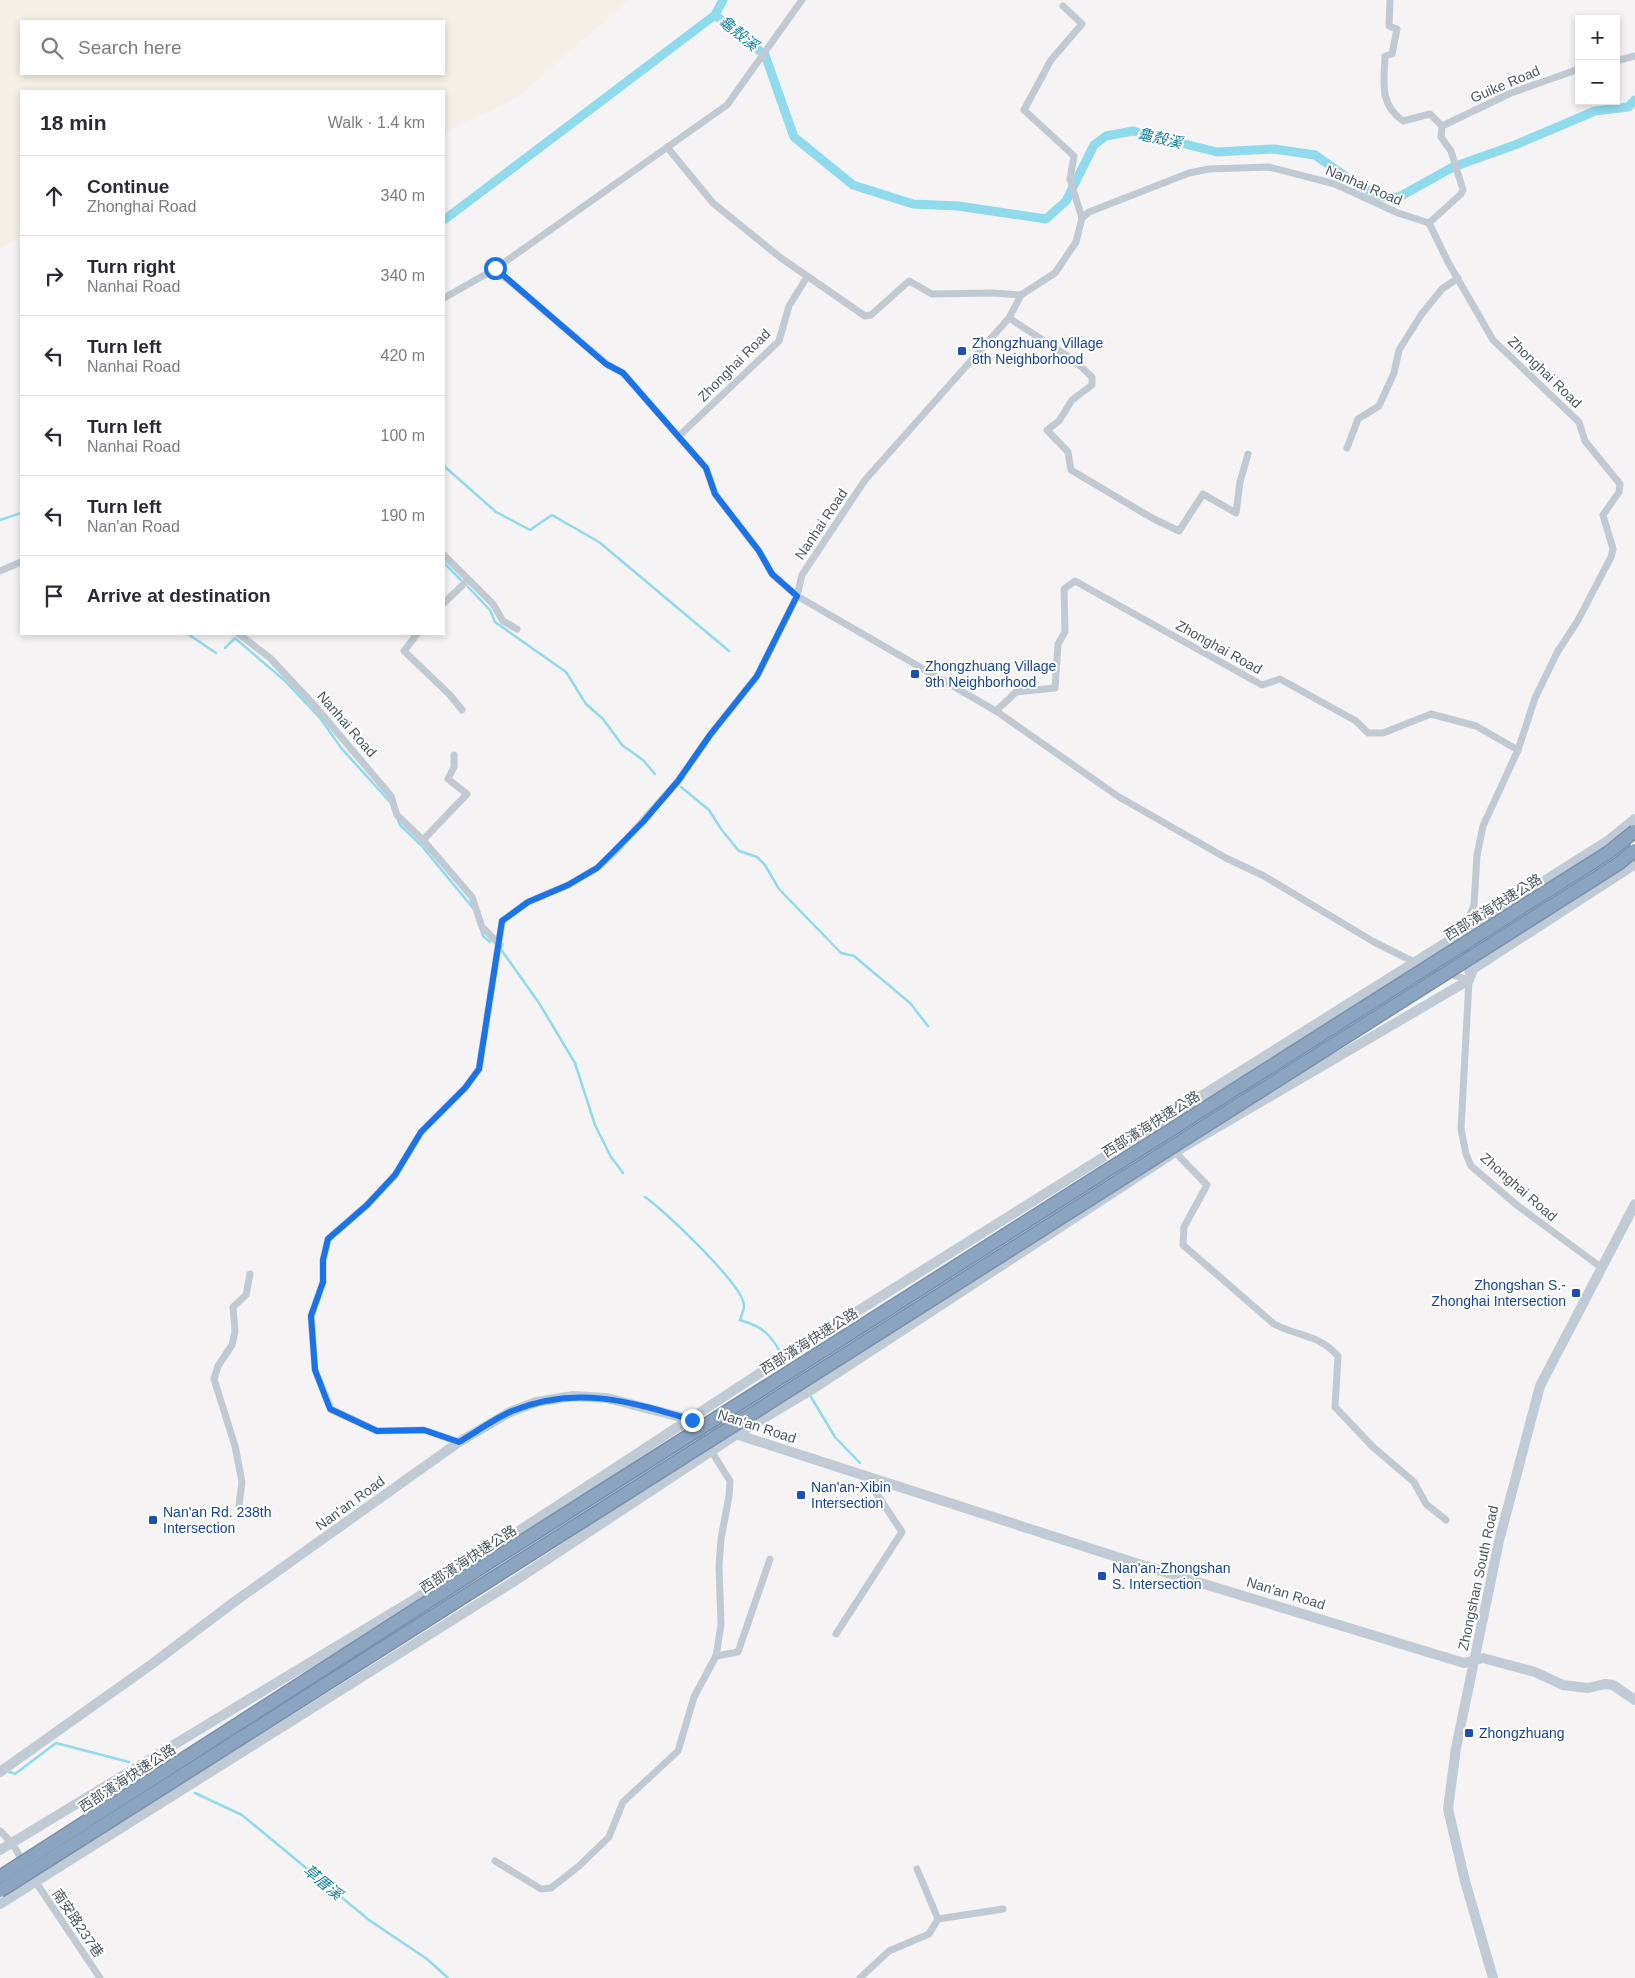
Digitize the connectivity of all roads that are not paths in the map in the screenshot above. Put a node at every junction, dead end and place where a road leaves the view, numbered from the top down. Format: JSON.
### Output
{"nodes":[{"id":1,"x":802,"y":0,"type":"edge"},
{"id":2,"x":1390,"y":0,"type":"edge"},
{"id":3,"x":1063,"y":6,"type":"dead end"},
{"id":4,"x":1635,"y":56,"type":"edge"},
{"id":5,"x":1620,"y":59,"type":"edge"},
{"id":6,"x":1575,"y":70,"type":"edge"},
{"id":7,"x":1442,"y":126,"type":"junction"},
{"id":8,"x":667,"y":147,"type":"junction"},
{"id":9,"x":1082,"y":218,"type":"junction"},
{"id":10,"x":1429,"y":222,"type":"junction"},
{"id":11,"x":495,"y":268,"type":"junction"},
{"id":12,"x":807,"y":277,"type":"junction"},
{"id":13,"x":1458,"y":278,"type":"junction"},
{"id":14,"x":1021,"y":295,"type":"junction"},
{"id":15,"x":445,"y":297,"type":"edge"},
{"id":16,"x":1009,"y":318,"type":"junction"},
{"id":17,"x":679,"y":436,"type":"junction"},
{"id":18,"x":1347,"y":448,"type":"dead end"},
{"id":19,"x":1248,"y":454,"type":"dead end"},
{"id":20,"x":445,"y":556,"type":"edge"},
{"id":21,"x":20,"y":562,"type":"edge"},
{"id":22,"x":0,"y":571,"type":"edge"},
{"id":23,"x":468,"y":580,"type":"junction"},
{"id":24,"x":797,"y":596,"type":"junction"},
{"id":25,"x":445,"y":602,"type":"edge"},
{"id":26,"x":517,"y":629,"type":"dead end"},
{"id":27,"x":240,"y":635,"type":"edge"},
{"id":28,"x":416,"y":635,"type":"edge"},
{"id":29,"x":462,"y":710,"type":"dead end"},
{"id":30,"x":996,"y":712,"type":"junction"},
{"id":31,"x":1518,"y":750,"type":"junction"},
{"id":32,"x":454,"y":755,"type":"dead end"},
{"id":33,"x":1635,"y":819,"type":"edge"},
{"id":34,"x":1635,"y":831,"type":"edge"},
{"id":35,"x":423,"y":840,"type":"junction"},
{"id":36,"x":1635,"y":850,"type":"edge"},
{"id":37,"x":1635,"y":864,"type":"edge"},
{"id":38,"x":1463,"y":932,"type":"junction"},
{"id":39,"x":500,"y":945,"type":"junction"},
{"id":40,"x":1414,"y":963,"type":"junction"},
{"id":41,"x":1469,"y":980,"type":"junction"},
{"id":42,"x":1176,"y":1152,"type":"junction"},
{"id":43,"x":1635,"y":1204,"type":"edge"},
{"id":44,"x":1602,"y":1268,"type":"junction"},
{"id":45,"x":250,"y":1274,"type":"dead end"},
{"id":46,"x":692,"y":1420,"type":"junction"},
{"id":47,"x":737,"y":1434,"type":"junction"},
{"id":48,"x":459,"y":1442,"type":"junction"},
{"id":49,"x":712,"y":1451,"type":"junction"},
{"id":50,"x":864,"y":1476,"type":"junction"},
{"id":51,"x":240,"y":1505,"type":"dead end"},
{"id":52,"x":1446,"y":1520,"type":"dead end"},
{"id":53,"x":770,"y":1559,"type":"dead end"},
{"id":54,"x":836,"y":1634,"type":"dead end"},
{"id":55,"x":716,"y":1656,"type":"junction"},
{"id":56,"x":1474,"y":1659,"type":"junction"},
{"id":57,"x":1635,"y":1700,"type":"edge"},
{"id":58,"x":0,"y":1772,"type":"edge"},
{"id":59,"x":0,"y":1831,"type":"edge"},
{"id":60,"x":12,"y":1843,"type":"junction"},
{"id":61,"x":0,"y":1850,"type":"edge"},
{"id":62,"x":495,"y":1861,"type":"dead end"},
{"id":63,"x":917,"y":1869,"type":"dead end"},
{"id":64,"x":0,"y":1877,"type":"edge"},
{"id":65,"x":35,"y":1881,"type":"junction"},
{"id":66,"x":0,"y":1891,"type":"edge"},
{"id":67,"x":0,"y":1904,"type":"edge"},
{"id":68,"x":1003,"y":1910,"type":"dead end"},
{"id":69,"x":938,"y":1919,"type":"junction"},
{"id":70,"x":100,"y":1978,"type":"edge"},
{"id":71,"x":860,"y":1978,"type":"edge"},
{"id":72,"x":1493,"y":1978,"type":"edge"}],
"edges":[{"from":1,"to":8,"type":"street"},
{"from":2,"to":7,"type":"street"},
{"from":3,"to":9,"type":"street"},
{"from":4,"to":5,"type":"street"},
{"from":6,"to":7,"type":"street","name":"Guike Road"},
{"from":7,"to":10,"type":"street"},
{"from":8,"to":11,"type":"street"},
{"from":8,"to":12,"type":"street"},
{"from":9,"to":10,"type":"street","name":"Nanhai Road"},
{"from":9,"to":14,"type":"street","name":"Nanhai Road"},
{"from":10,"to":13,"type":"street","name":"Zhonghai Road"},
{"from":11,"to":15,"type":"street"},
{"from":11,"to":17,"type":"street"},
{"from":12,"to":14,"type":"street"},
{"from":12,"to":17,"type":"street","name":"Zhonghai Road"},
{"from":13,"to":18,"type":"street"},
{"from":13,"to":31,"type":"street","name":"Zhonghai Road"},
{"from":14,"to":16,"type":"street","name":"Nanhai Road"},
{"from":16,"to":19,"type":"street"},
{"from":16,"to":24,"type":"street","name":"Nanhai Road"},
{"from":17,"to":24,"type":"street"},
{"from":20,"to":23,"type":"street"},
{"from":21,"to":22,"type":"street"},
{"from":23,"to":25,"type":"street"},
{"from":23,"to":26,"type":"street"},
{"from":24,"to":30,"type":"street"},
{"from":24,"to":39,"type":"street","name":"Nanhai Road"},
{"from":27,"to":35,"type":"street","name":"Nanhai Road"},
{"from":28,"to":29,"type":"street"},
{"from":30,"to":31,"type":"street","name":"Zhonghai Road"},
{"from":30,"to":40,"type":"street"},
{"from":31,"to":38,"type":"street","name":"Zhonghai Road"},
{"from":32,"to":35,"type":"street"},
{"from":33,"to":38,"type":"street"},
{"from":34,"to":64,"type":"highway","name":"西部濱海快速公路","bridge":true},
{"from":35,"to":39,"type":"street","name":"Nanhai Road"},
{"from":36,"to":66,"type":"highway","name":"西部濱海快速公路","bridge":true},
{"from":37,"to":41,"type":"street"},
{"from":38,"to":40,"type":"street"},
{"from":38,"to":41,"type":"street","name":"Zhonghai Road"},
{"from":39,"to":48,"type":"street","name":"Nanhai Road"},
{"from":40,"to":41,"type":"street"},
{"from":40,"to":46,"type":"street"},
{"from":41,"to":42,"type":"street"},
{"from":41,"to":44,"type":"street","name":"Zhonghai Road"},
{"from":42,"to":47,"type":"street"},
{"from":42,"to":52,"type":"street"},
{"from":43,"to":44,"type":"street","name":"Zhongshan South Road"},
{"from":44,"to":56,"type":"street","name":"Zhongshan South Road"},
{"from":45,"to":51,"type":"street"},
{"from":46,"to":47,"type":"street","name":"Nan'an Road"},
{"from":46,"to":48,"type":"street","name":"Nan'an Road"},
{"from":46,"to":49,"type":"street"},
{"from":46,"to":60,"type":"street"},
{"from":47,"to":49,"type":"street"},
{"from":47,"to":50,"type":"street","name":"Nan'an Road"},
{"from":48,"to":58,"type":"street","name":"Nan'an Road"},
{"from":49,"to":55,"type":"street"},
{"from":49,"to":65,"type":"street"},
{"from":50,"to":54,"type":"street"},
{"from":50,"to":56,"type":"street","name":"Nan'an Road"},
{"from":53,"to":55,"type":"street"},
{"from":55,"to":62,"type":"street"},
{"from":56,"to":57,"type":"street","name":"Nan'an Road"},
{"from":56,"to":72,"type":"street","name":"Zhongshan South Road"},
{"from":59,"to":60,"type":"street","name":"南安路237巷"},
{"from":60,"to":61,"type":"street"},
{"from":60,"to":65,"type":"street","name":"南安路237巷"},
{"from":63,"to":69,"type":"street"},
{"from":65,"to":67,"type":"street"},
{"from":65,"to":70,"type":"street","name":"南安路237巷"},
{"from":68,"to":69,"type":"street"},
{"from":69,"to":71,"type":"street"}]}
